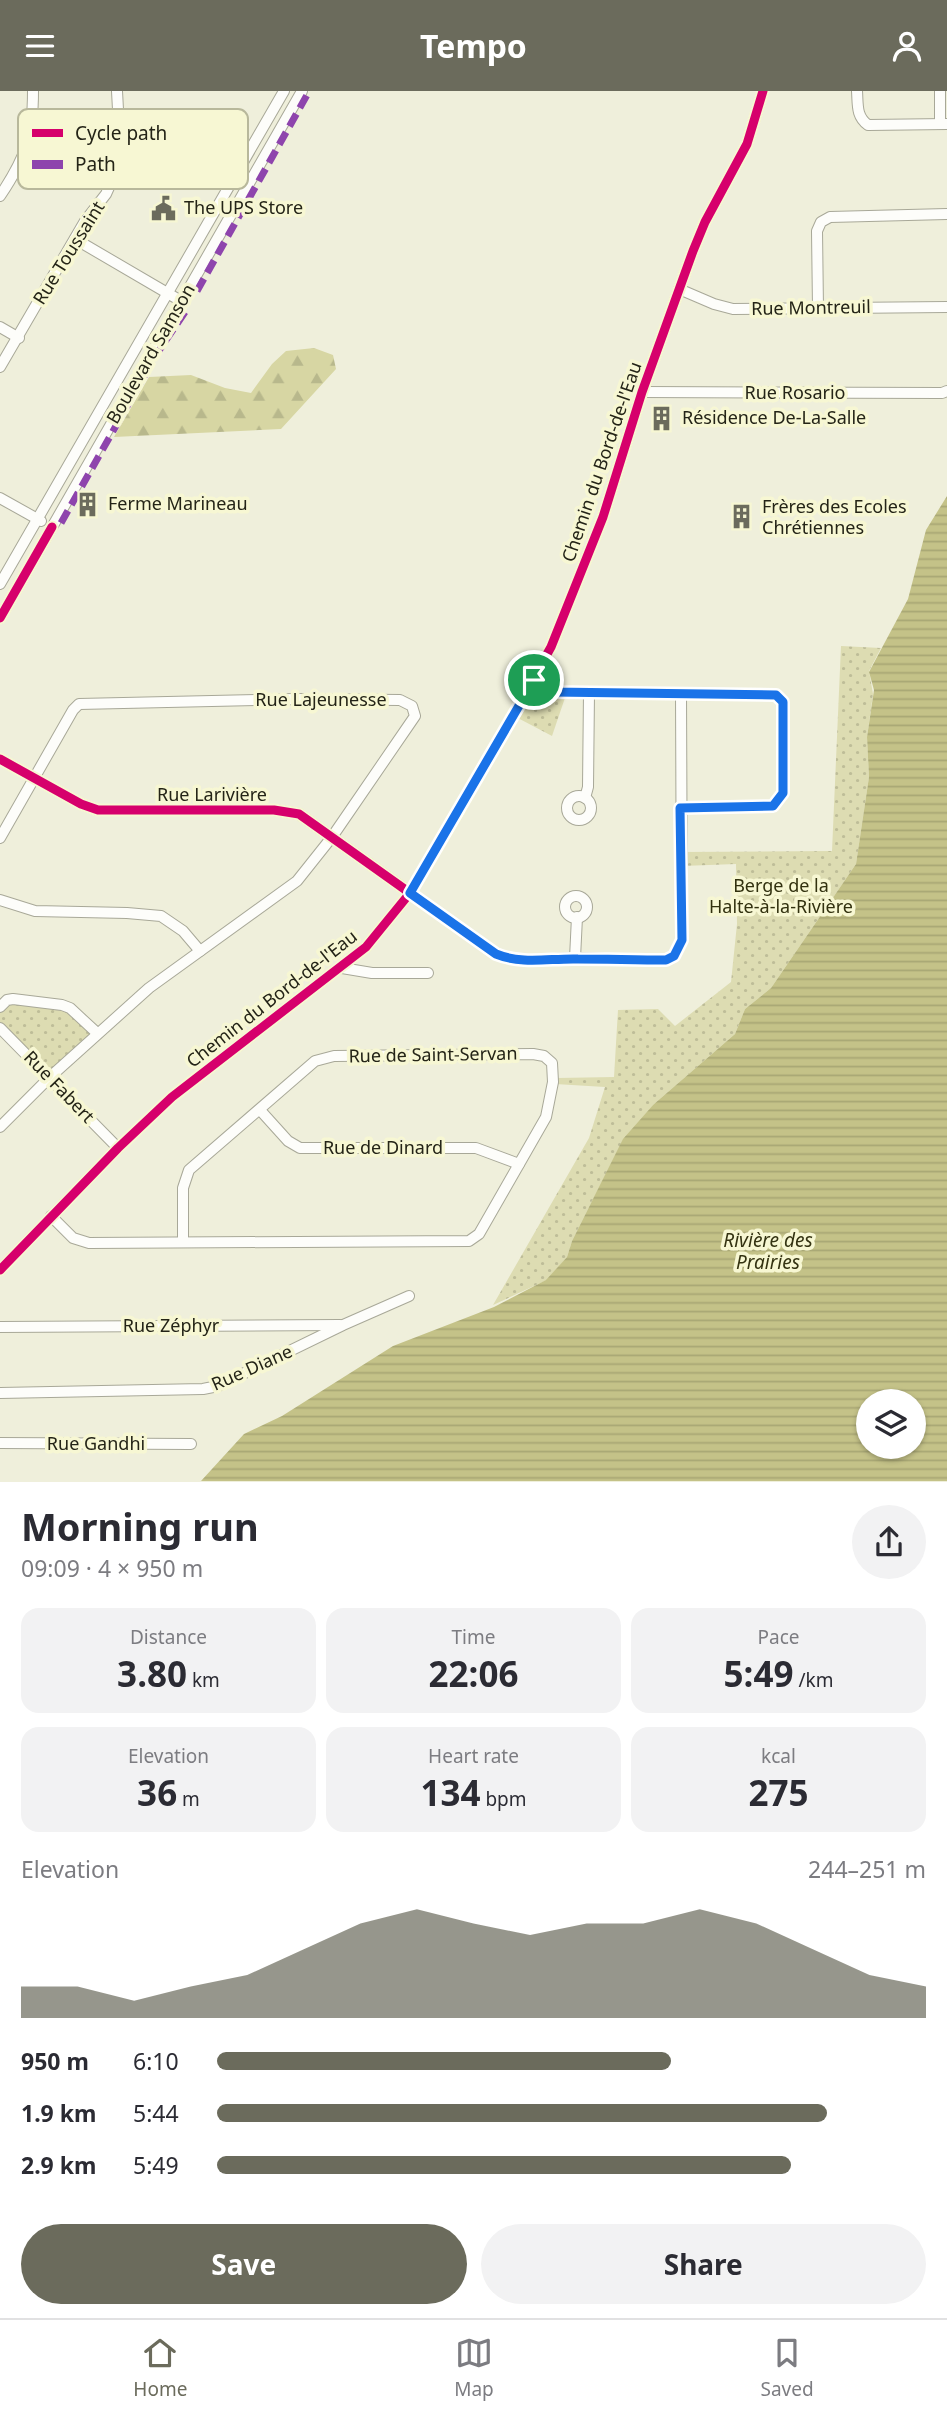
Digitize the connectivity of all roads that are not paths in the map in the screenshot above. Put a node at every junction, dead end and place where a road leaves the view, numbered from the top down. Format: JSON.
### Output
{"nodes":[{"id":1,"x":33,"y":91,"type":"edge"},
{"id":2,"x":117,"y":91,"type":"edge"},
{"id":3,"x":284,"y":91,"type":"edge"},
{"id":4,"x":302,"y":91,"type":"edge"},
{"id":5,"x":763,"y":91,"type":"edge"},
{"id":6,"x":858,"y":91,"type":"edge"},
{"id":7,"x":940,"y":91,"type":"edge"},
{"id":8,"x":33,"y":109,"type":"edge"},
{"id":9,"x":118,"y":109,"type":"edge"},
{"id":10,"x":943,"y":124,"type":"edge"},
{"id":11,"x":248,"y":153,"type":"edge"},
{"id":12,"x":18,"y":164,"type":"edge"},
{"id":13,"x":248,"y":185,"type":"edge"},
{"id":14,"x":108,"y":189,"type":"edge"},
{"id":15,"x":227,"y":189,"type":"edge"},
{"id":16,"x":246,"y":189,"type":"edge"},
{"id":17,"x":0,"y":196,"type":"edge"},
{"id":18,"x":947,"y":213,"type":"edge"},
{"id":19,"x":75,"y":239,"type":"junction"},
{"id":20,"x":679,"y":289,"type":"junction"},
{"id":21,"x":167,"y":293,"type":"junction"},
{"id":22,"x":181,"y":301,"type":"junction"},
{"id":23,"x":947,"y":307,"type":"edge"},
{"id":24,"x":818,"y":308,"type":"junction"},
{"id":25,"x":0,"y":327,"type":"edge"},
{"id":26,"x":19,"y":338,"type":"junction"},
{"id":27,"x":0,"y":367,"type":"edge"},
{"id":28,"x":947,"y":391,"type":"edge"},
{"id":29,"x":642,"y":392,"type":"junction"},
{"id":30,"x":0,"y":498,"type":"edge"},
{"id":31,"x":37,"y":519,"type":"junction"},
{"id":32,"x":52,"y":527,"type":"junction"},
{"id":33,"x":0,"y":584,"type":"edge"},
{"id":34,"x":0,"y":618,"type":"edge"},
{"id":35,"x":534,"y":680,"type":"junction"},
{"id":36,"x":589,"y":693,"type":"junction"},
{"id":37,"x":681,"y":693,"type":"junction"},
{"id":38,"x":0,"y":759,"type":"edge"},
{"id":39,"x":34,"y":779,"type":"junction"},
{"id":40,"x":585,"y":798,"type":"dead end"},
{"id":41,"x":680,"y":808,"type":"junction"},
{"id":42,"x":332,"y":837,"type":"junction"},
{"id":43,"x":0,"y":838,"type":"edge"},
{"id":44,"x":410,"y":893,"type":"junction"},
{"id":45,"x":0,"y":900,"type":"edge"},
{"id":46,"x":577,"y":917,"type":"dead end"},
{"id":47,"x":200,"y":951,"type":"junction"},
{"id":48,"x":575,"y":958,"type":"junction"},
{"id":49,"x":342,"y":968,"type":"junction"},
{"id":50,"x":428,"y":973,"type":"dead end"},
{"id":51,"x":0,"y":1007,"type":"edge"},
{"id":52,"x":0,"y":1028,"type":"edge"},
{"id":53,"x":97,"y":1033,"type":"junction"},
{"id":54,"x":50,"y":1077,"type":"junction"},
{"id":55,"x":260,"y":1110,"type":"junction"},
{"id":56,"x":0,"y":1127,"type":"edge"},
{"id":57,"x":118,"y":1148,"type":"junction"},
{"id":58,"x":519,"y":1164,"type":"junction"},
{"id":59,"x":51,"y":1216,"type":"junction"},
{"id":60,"x":183,"y":1241,"type":"junction"},
{"id":61,"x":0,"y":1250,"type":"edge"},
{"id":62,"x":10,"y":1258,"type":"junction"},
{"id":63,"x":0,"y":1271,"type":"edge"},
{"id":64,"x":409,"y":1296,"type":"dead end"},
{"id":65,"x":343,"y":1325,"type":"junction"},
{"id":66,"x":0,"y":1327,"type":"edge"},
{"id":67,"x":0,"y":1393,"type":"edge"},
{"id":68,"x":0,"y":1443,"type":"edge"},
{"id":69,"x":191,"y":1444,"type":"dead end"}],
"edges":[{"from":1,"to":8,"type":"street"},
{"from":2,"to":9,"type":"street","name":"Rue Toussaint"},
{"from":3,"to":11,"type":"street","name":"Boulevard Samson"},
{"from":4,"to":13,"type":"street","name":"Boulevard Samson"},
{"from":5,"to":20,"type":"street","name":"Chemin du Bord-de-l'Eau"},
{"from":6,"to":10,"type":"street"},
{"from":7,"to":10,"type":"street"},
{"from":12,"to":17,"type":"street"},
{"from":14,"to":19,"type":"street","name":"Rue Toussaint"},
{"from":15,"to":21,"type":"street","name":"Boulevard Samson"},
{"from":16,"to":22,"type":"street","name":"Boulevard Samson"},
{"from":18,"to":24,"type":"street"},
{"from":19,"to":21,"type":"street"},
{"from":19,"to":26,"type":"street","name":"Rue Toussaint"},
{"from":20,"to":24,"type":"street","name":"Rue Montreuil"},
{"from":20,"to":29,"type":"street","name":"Chemin du Bord-de-l'Eau"},
{"from":21,"to":22,"type":"street"},
{"from":21,"to":31,"type":"street","name":"Boulevard Samson"},
{"from":22,"to":32,"type":"street","name":"Boulevard Samson"},
{"from":23,"to":24,"type":"street","name":"Rue Montreuil"},
{"from":25,"to":26,"type":"street"},
{"from":26,"to":27,"type":"street","name":"Rue Toussaint"},
{"from":28,"to":29,"type":"street","name":"Rue Rosario"},
{"from":29,"to":35,"type":"street","name":"Chemin du Bord-de-l'Eau"},
{"from":30,"to":31,"type":"street"},
{"from":31,"to":32,"type":"street"},
{"from":31,"to":33,"type":"street","name":"Boulevard Samson"},
{"from":32,"to":34,"type":"street","name":"Boulevard Samson"},
{"from":35,"to":36,"type":"street"},
{"from":35,"to":44,"type":"street","name":"Chemin du Bord-de-l'Eau"},
{"from":36,"to":37,"type":"street"},
{"from":36,"to":40,"type":"street"},
{"from":37,"to":41,"type":"street","name":"Rue Larivière"},
{"from":37,"to":41,"type":"street"},
{"from":38,"to":39,"type":"street","name":"Rue Larivière"},
{"from":39,"to":42,"type":"street","name":"Rue Larivière"},
{"from":39,"to":42,"type":"street","name":"Rue Lajeunesse"},
{"from":39,"to":43,"type":"street","name":"Rue Lajeunesse"},
{"from":41,"to":48,"type":"street","name":"Rue Larivière"},
{"from":42,"to":44,"type":"street","name":"Rue Larivière"},
{"from":42,"to":47,"type":"street","name":"Rue Lajeunesse"},
{"from":44,"to":48,"type":"street","name":"Rue Larivière"},
{"from":44,"to":49,"type":"street","name":"Chemin du Bord-de-l'Eau"},
{"from":45,"to":47,"type":"street"},
{"from":46,"to":48,"type":"street"},
{"from":47,"to":53,"type":"street","name":"Rue Lajeunesse"},
{"from":49,"to":50,"type":"street"},
{"from":49,"to":57,"type":"street","name":"Chemin du Bord-de-l'Eau"},
{"from":51,"to":53,"type":"street"},
{"from":52,"to":54,"type":"street","name":"Rue Fabert"},
{"from":53,"to":54,"type":"street","name":"Rue Lajeunesse"},
{"from":54,"to":56,"type":"street","name":"Rue Lajeunesse"},
{"from":54,"to":57,"type":"street","name":"Rue Fabert"},
{"from":55,"to":58,"type":"street","name":"Rue de Dinard"},
{"from":55,"to":58,"type":"street","name":"Rue de Saint-Servan"},
{"from":55,"to":60,"type":"street","name":"Rue de Saint-Servan"},
{"from":57,"to":59,"type":"street","name":"Chemin du Bord-de-l'Eau"},
{"from":58,"to":60,"type":"street","name":"Rue de Saint-Servan"},
{"from":59,"to":60,"type":"street","name":"Rue de Saint-Servan"},
{"from":59,"to":62,"type":"street","name":"Chemin du Bord-de-l'Eau"},
{"from":61,"to":62,"type":"street"},
{"from":62,"to":63,"type":"street","name":"Chemin du Bord-de-l'Eau"},
{"from":64,"to":65,"type":"street","name":"Rue Diane"},
{"from":65,"to":66,"type":"street","name":"Rue Zéphyr"},
{"from":65,"to":67,"type":"street","name":"Rue Diane"},
{"from":68,"to":69,"type":"street","name":"Rue Gandhi"}]}
